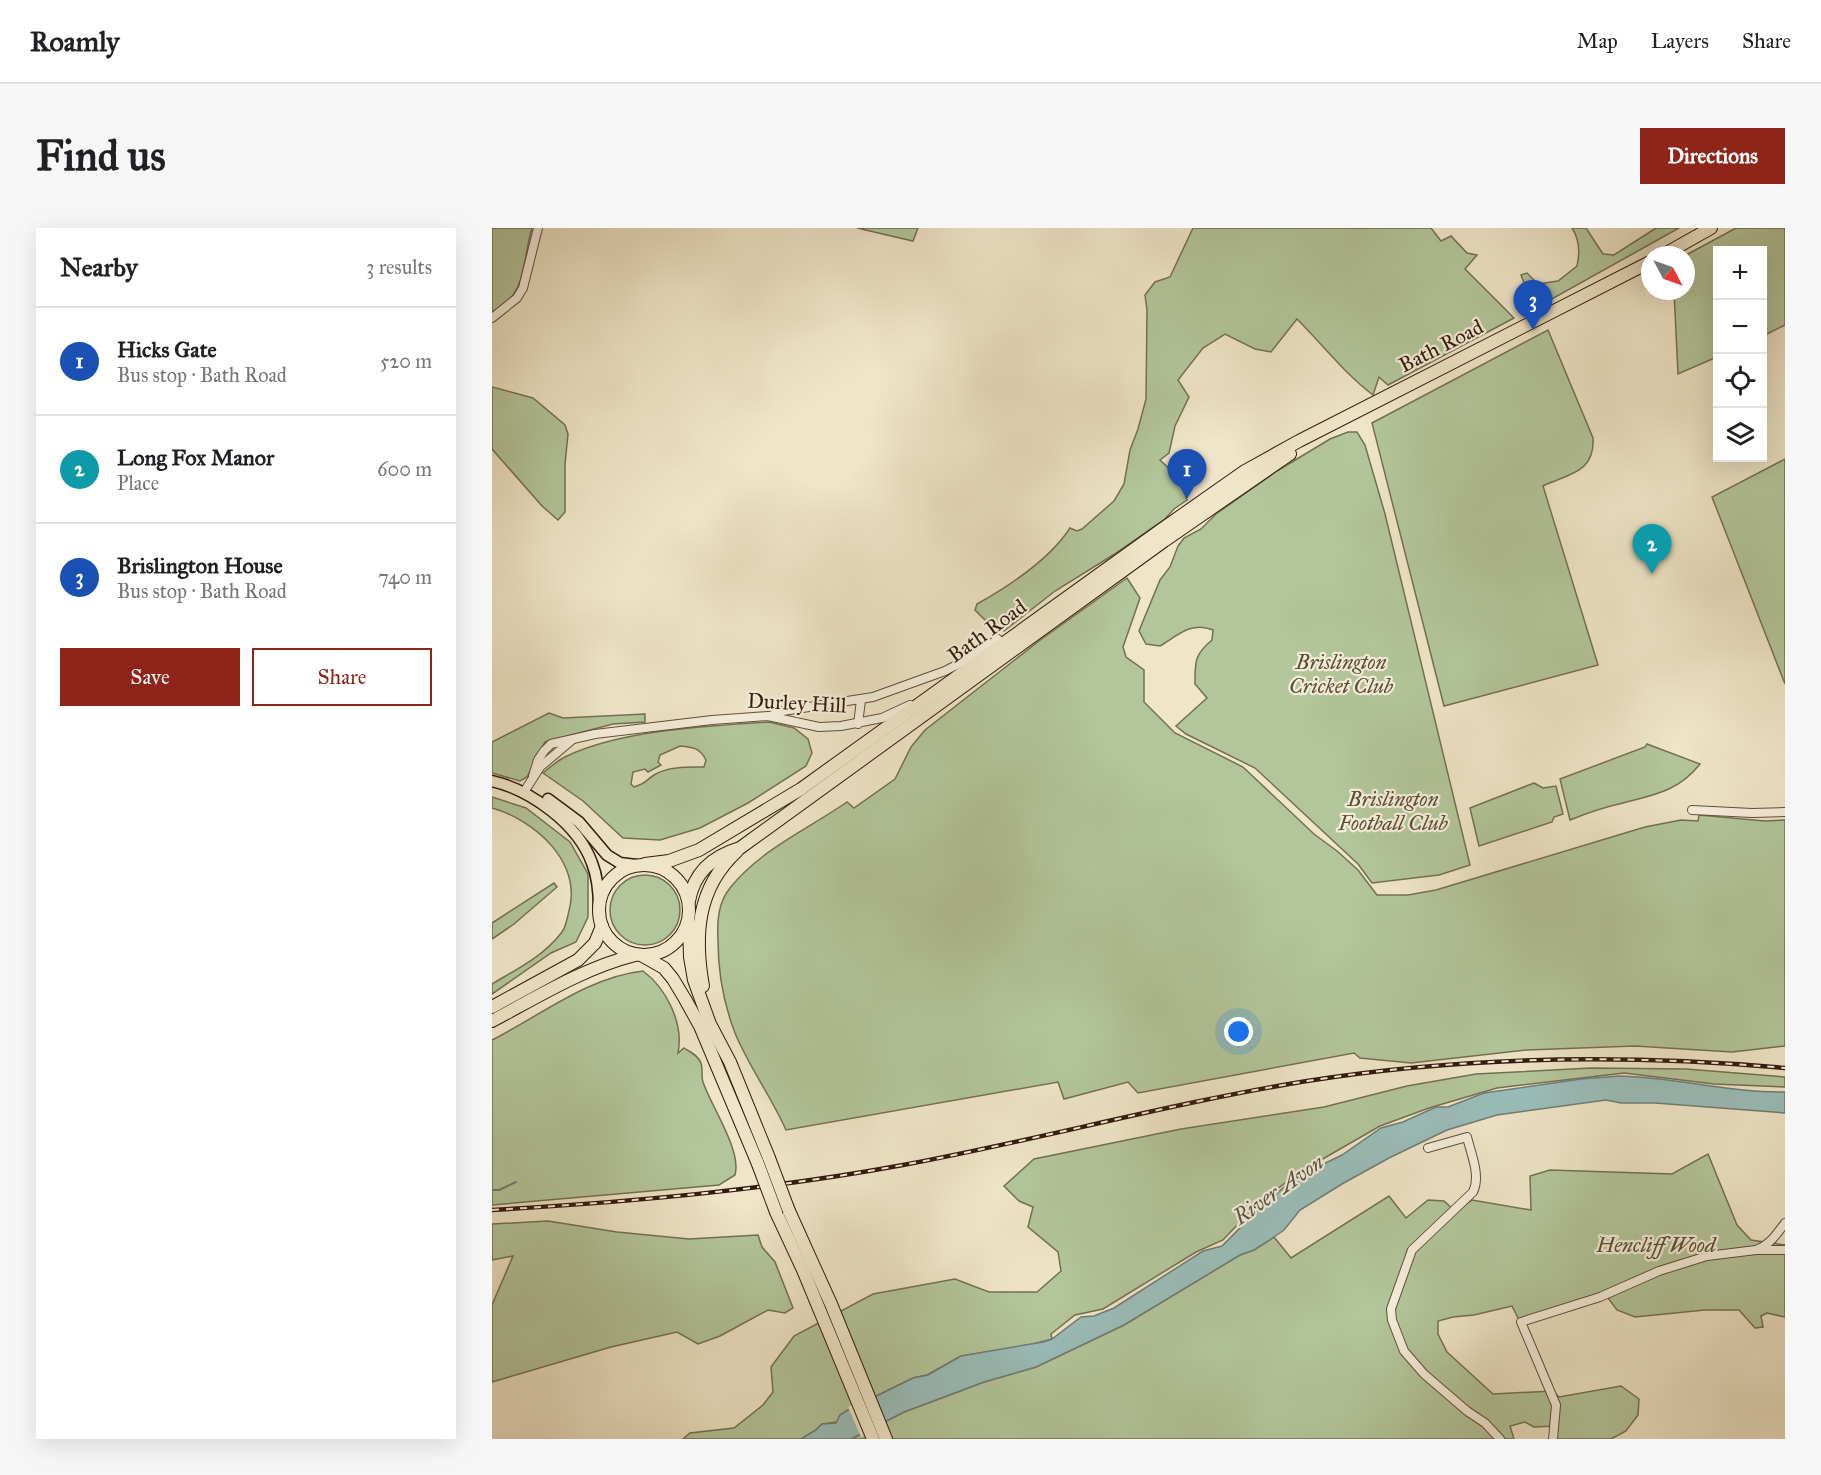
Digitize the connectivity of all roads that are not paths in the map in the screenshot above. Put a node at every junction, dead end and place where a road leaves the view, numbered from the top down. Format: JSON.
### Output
{"nodes":[{"id":1,"x":538,"y":228,"type":"edge"},
{"id":2,"x":1711,"y":228,"type":"edge"},
{"id":3,"x":1679,"y":246,"type":"edge"},
{"id":4,"x":1641,"y":267,"type":"edge"},
{"id":5,"x":492,"y":318,"type":"edge"},
{"id":6,"x":1161,"y":536,"type":"junction"},
{"id":7,"x":998,"y":639,"type":"dead end"},
{"id":8,"x":941,"y":688,"type":"junction"},
{"id":9,"x":861,"y":700,"type":"junction"},
{"id":10,"x":768,"y":716,"type":"junction"},
{"id":11,"x":858,"y":724,"type":"junction"},
{"id":12,"x":492,"y":781,"type":"edge"},
{"id":13,"x":525,"y":792,"type":"junction"},
{"id":14,"x":1692,"y":810,"type":"dead end"},
{"id":15,"x":1785,"y":812,"type":"edge"},
{"id":16,"x":740,"y":848,"type":"junction"},
{"id":17,"x":641,"y":865,"type":"junction"},
{"id":18,"x":689,"y":901,"type":"junction"},
{"id":19,"x":599,"y":909,"type":"junction"},
{"id":20,"x":689,"y":919,"type":"junction"},
{"id":21,"x":602,"y":926,"type":"junction"},
{"id":22,"x":638,"y":955,"type":"junction"},
{"id":23,"x":492,"y":1007,"type":"edge"},
{"id":24,"x":492,"y":1021,"type":"edge"},
{"id":25,"x":724,"y":1054,"type":"junction"},
{"id":26,"x":1428,"y":1149,"type":"dead end"},
{"id":27,"x":764,"y":1161,"type":"junction"},
{"id":28,"x":1785,"y":1223,"type":"edge"},
{"id":29,"x":1756,"y":1250,"type":"junction"},
{"id":30,"x":1785,"y":1250,"type":"edge"},
{"id":31,"x":825,"y":1307,"type":"junction"},
{"id":32,"x":873,"y":1439,"type":"edge"},
{"id":33,"x":886,"y":1439,"type":"edge"},
{"id":34,"x":1500,"y":1439,"type":"edge"},
{"id":35,"x":1553,"y":1439,"type":"edge"}],
"edges":[{"from":1,"to":5,"type":"street"},
{"from":2,"to":3,"type":"highway"},
{"from":4,"to":6,"type":"highway","name":"Bath Road"},
{"from":6,"to":8,"type":"highway","name":"Bath Road"},
{"from":6,"to":16,"type":"highway","name":"Bath Road"},
{"from":7,"to":9,"type":"street"},
{"from":8,"to":11,"type":"street","name":"Durley Hill"},
{"from":8,"to":17,"type":"highway","name":"Bath Road"},
{"from":9,"to":10,"type":"street"},
{"from":9,"to":11,"type":"street"},
{"from":10,"to":11,"type":"street","name":"Durley Hill"},
{"from":10,"to":13,"type":"street","name":"Durley Hill"},
{"from":12,"to":13,"type":"main road"},
{"from":13,"to":17,"type":"main road"},
{"from":13,"to":19,"type":"main road"},
{"from":14,"to":15,"type":"street"},
{"from":16,"to":18,"type":"highway","name":"Bath Road"},
{"from":16,"to":25,"type":"highway"},
{"from":17,"to":18,"type":"highway"},
{"from":17,"to":19,"type":"highway"},
{"from":18,"to":20,"type":"highway"},
{"from":19,"to":21,"type":"highway"},
{"from":20,"to":22,"type":"highway"},
{"from":20,"to":25,"type":"highway"},
{"from":21,"to":22,"type":"highway"},
{"from":21,"to":23,"type":"highway"},
{"from":22,"to":24,"type":"highway"},
{"from":22,"to":27,"type":"highway"},
{"from":25,"to":27,"type":"highway"},
{"from":26,"to":34,"type":"street"},
{"from":27,"to":31,"type":"highway","bridge":true},
{"from":28,"to":29,"type":"street"},
{"from":29,"to":30,"type":"street"},
{"from":29,"to":35,"type":"street"},
{"from":31,"to":32,"type":"highway"},
{"from":31,"to":33,"type":"highway"}]}
